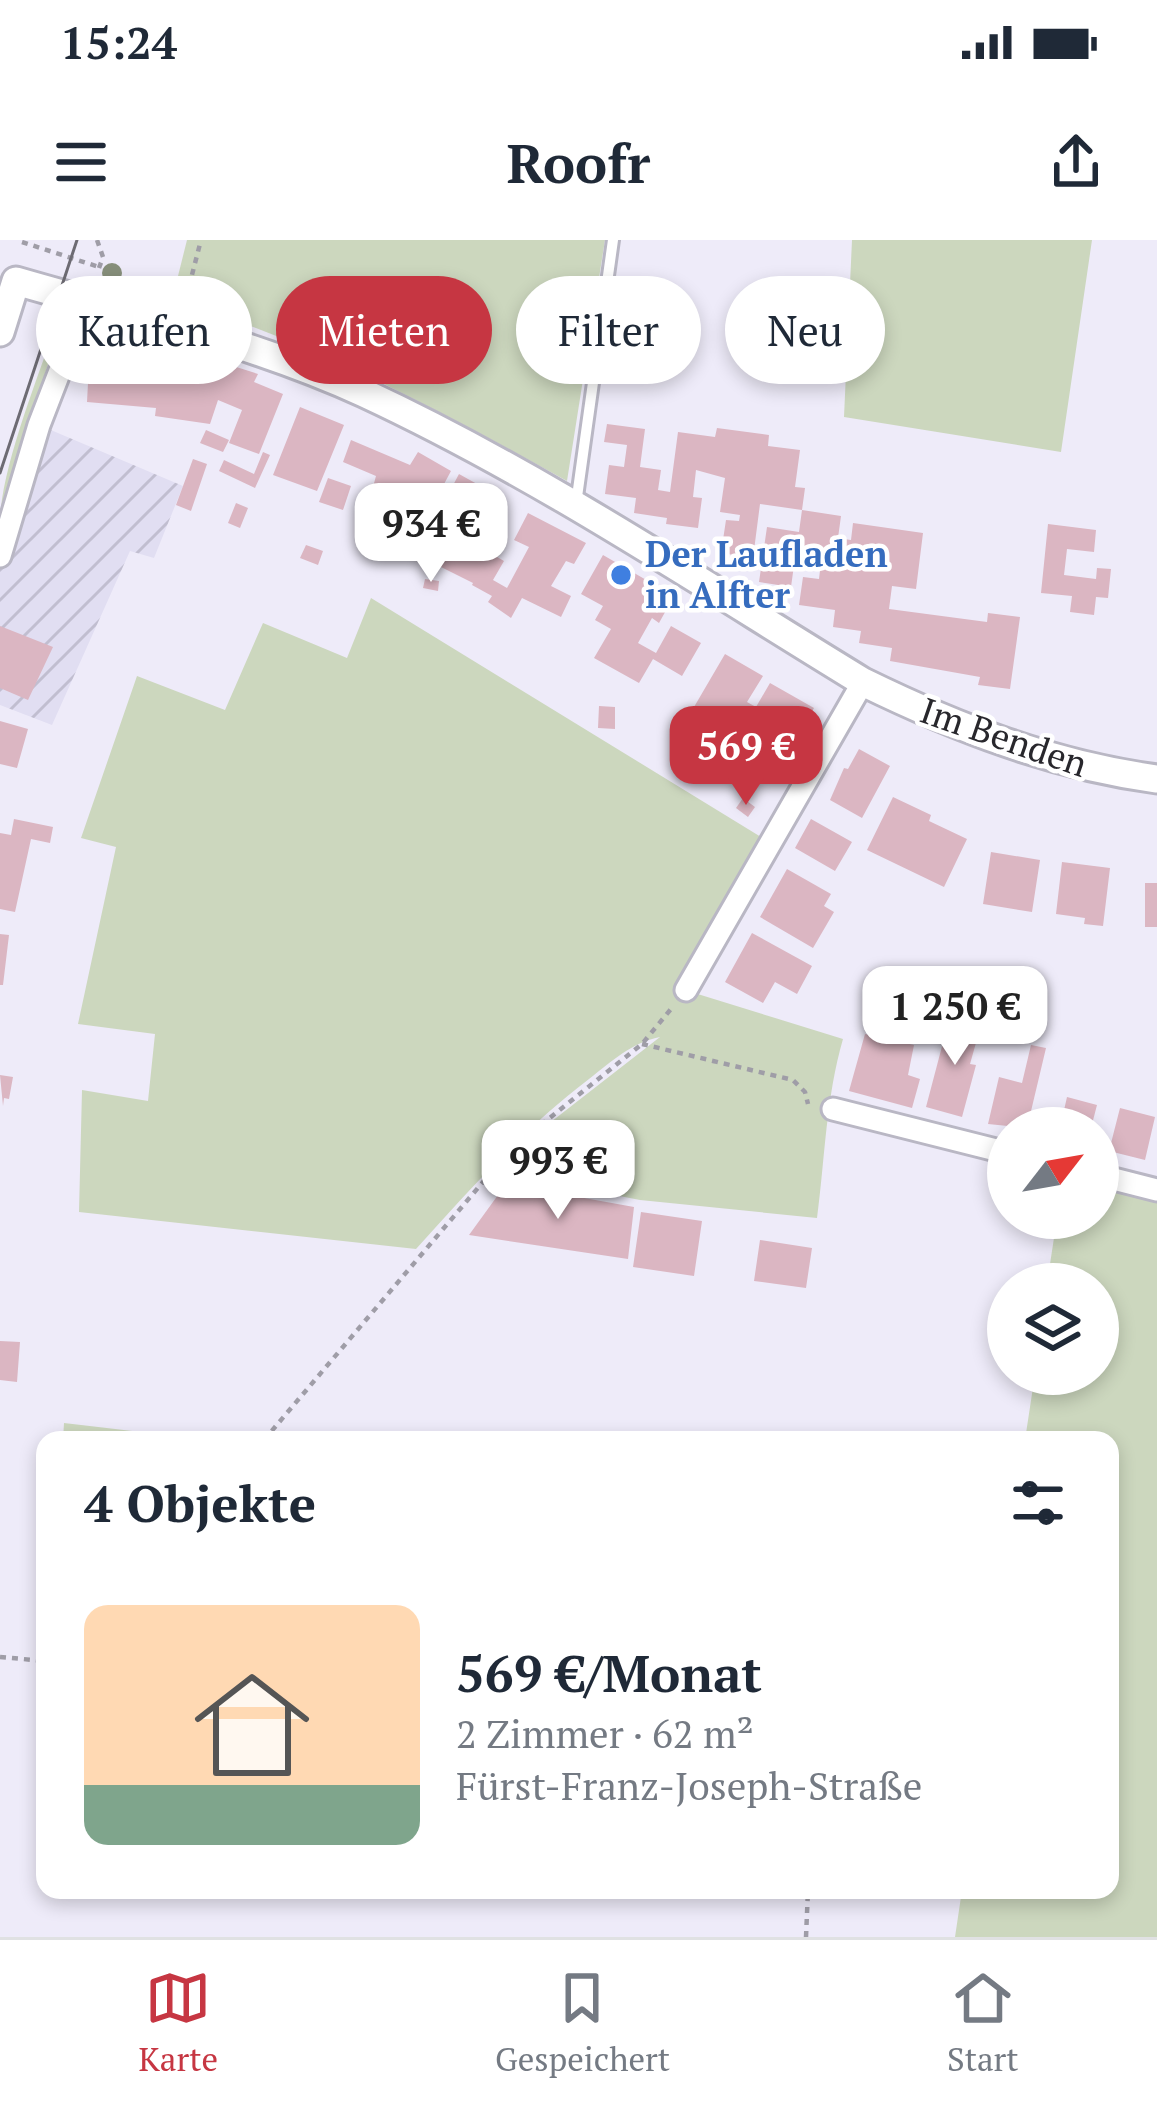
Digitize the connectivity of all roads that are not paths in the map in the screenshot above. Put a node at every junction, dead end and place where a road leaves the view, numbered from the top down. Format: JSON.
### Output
{"nodes":[{"id":1,"x":613,"y":240,"type":"edge"},
{"id":2,"x":8,"y":277,"type":"edge"},
{"id":3,"x":0,"y":332,"type":"edge"},
{"id":4,"x":252,"y":350,"type":"edge"},
{"id":5,"x":55,"y":384,"type":"edge"},
{"id":6,"x":575,"y":506,"type":"junction"},
{"id":7,"x":0,"y":556,"type":"edge"},
{"id":8,"x":863,"y":682,"type":"junction"},
{"id":9,"x":1157,"y":779,"type":"edge"},
{"id":10,"x":686,"y":990,"type":"road end"},
{"id":11,"x":833,"y":1109,"type":"road end"},
{"id":12,"x":987,"y":1148,"type":"edge"},
{"id":13,"x":1119,"y":1180,"type":"edge"},
{"id":14,"x":1157,"y":1190,"type":"edge"}],
"edges":[{"from":1,"to":6,"type":"lane"},
{"from":2,"to":3,"type":"street"},
{"from":4,"to":6,"type":"street","name":"Im Benden"},
{"from":5,"to":7,"type":"street"},
{"from":6,"to":8,"type":"street","name":"Im Benden"},
{"from":8,"to":9,"type":"street","name":"Im Benden"},
{"from":8,"to":10,"type":"street"},
{"from":11,"to":12,"type":"street"},
{"from":13,"to":14,"type":"street"}]}
